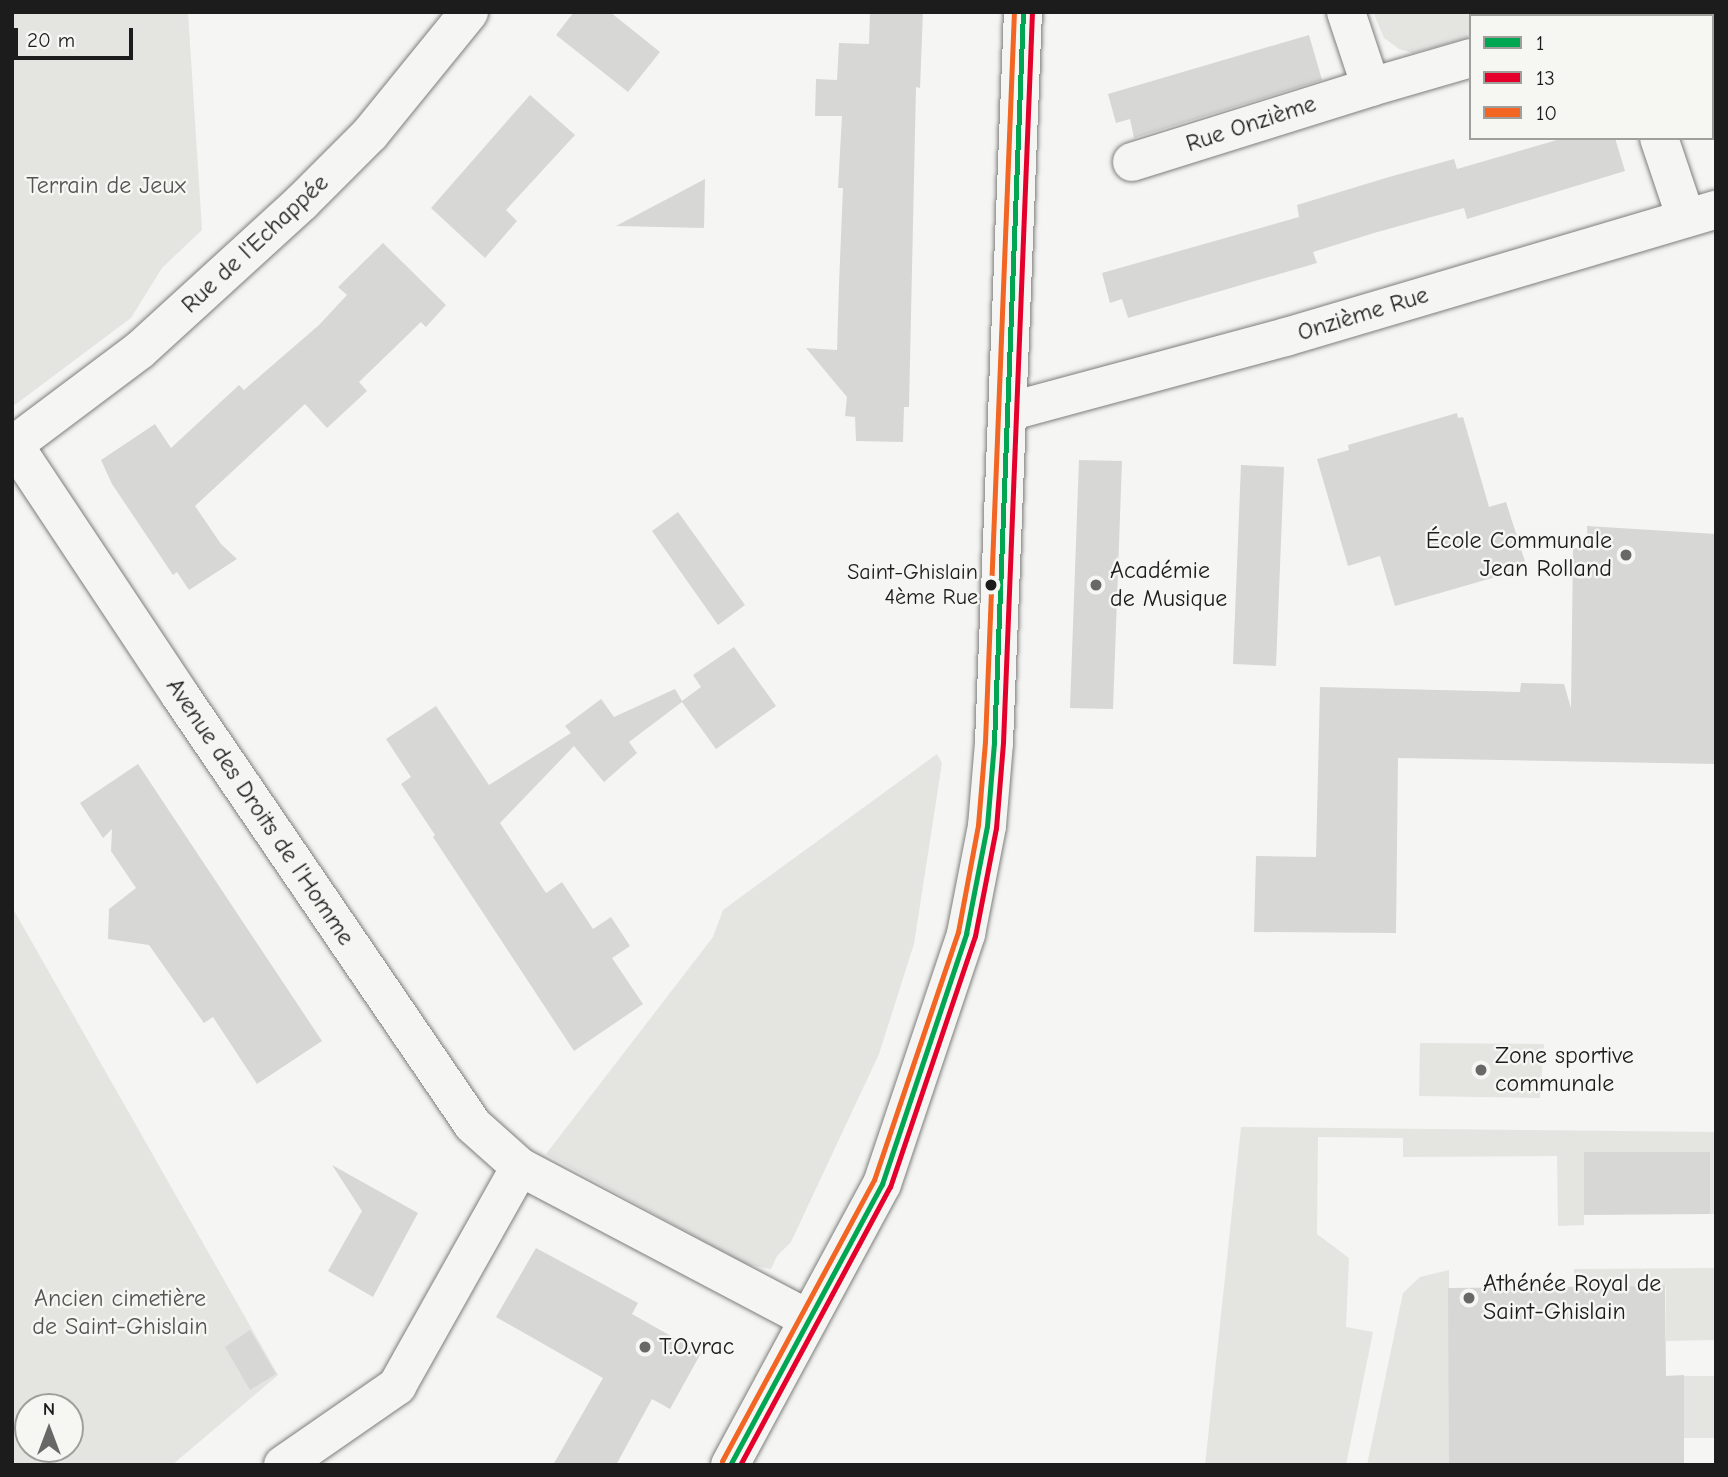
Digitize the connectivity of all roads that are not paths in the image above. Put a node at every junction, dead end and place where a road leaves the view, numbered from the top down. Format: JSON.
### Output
{"nodes":[{"id":1,"x":469,"y":12,"type":"edge"},
{"id":2,"x":1023,"y":12,"type":"edge"},
{"id":3,"x":1346,"y":12,"type":"edge"},
{"id":4,"x":1469,"y":59,"type":"edge"},
{"id":5,"x":1371,"y":87,"type":"junction"},
{"id":6,"x":1660,"y":140,"type":"edge"},
{"id":7,"x":1132,"y":162,"type":"dead end"},
{"id":8,"x":1701,"y":214,"type":"edge"},
{"id":9,"x":1008,"y":412,"type":"junction"},
{"id":10,"x":13,"y":446,"type":"edge"},
{"id":11,"x":520,"y":1167,"type":"junction"},
{"id":12,"x":808,"y":1319,"type":"junction"},
{"id":13,"x":283,"y":1465,"type":"edge"},
{"id":14,"x":730,"y":1465,"type":"edge"}],
"edges":[{"from":1,"to":10,"type":"street","name":"Rue de l'Echappée"},
{"from":2,"to":9,"type":"street"},
{"from":3,"to":5,"type":"street"},
{"from":4,"to":5,"type":"street","name":"Rue Onzième"},
{"from":5,"to":7,"type":"street","name":"Rue Onzième"},
{"from":6,"to":8,"type":"street"},
{"from":8,"to":9,"type":"street","name":"Onzième Rue"},
{"from":9,"to":12,"type":"street"},
{"from":10,"to":11,"type":"street","name":"Avenue des Droits de l'Homme"},
{"from":11,"to":12,"type":"street","name":"Avenue des Droits de l'Homme"},
{"from":11,"to":13,"type":"street"},
{"from":12,"to":14,"type":"street"}]}
